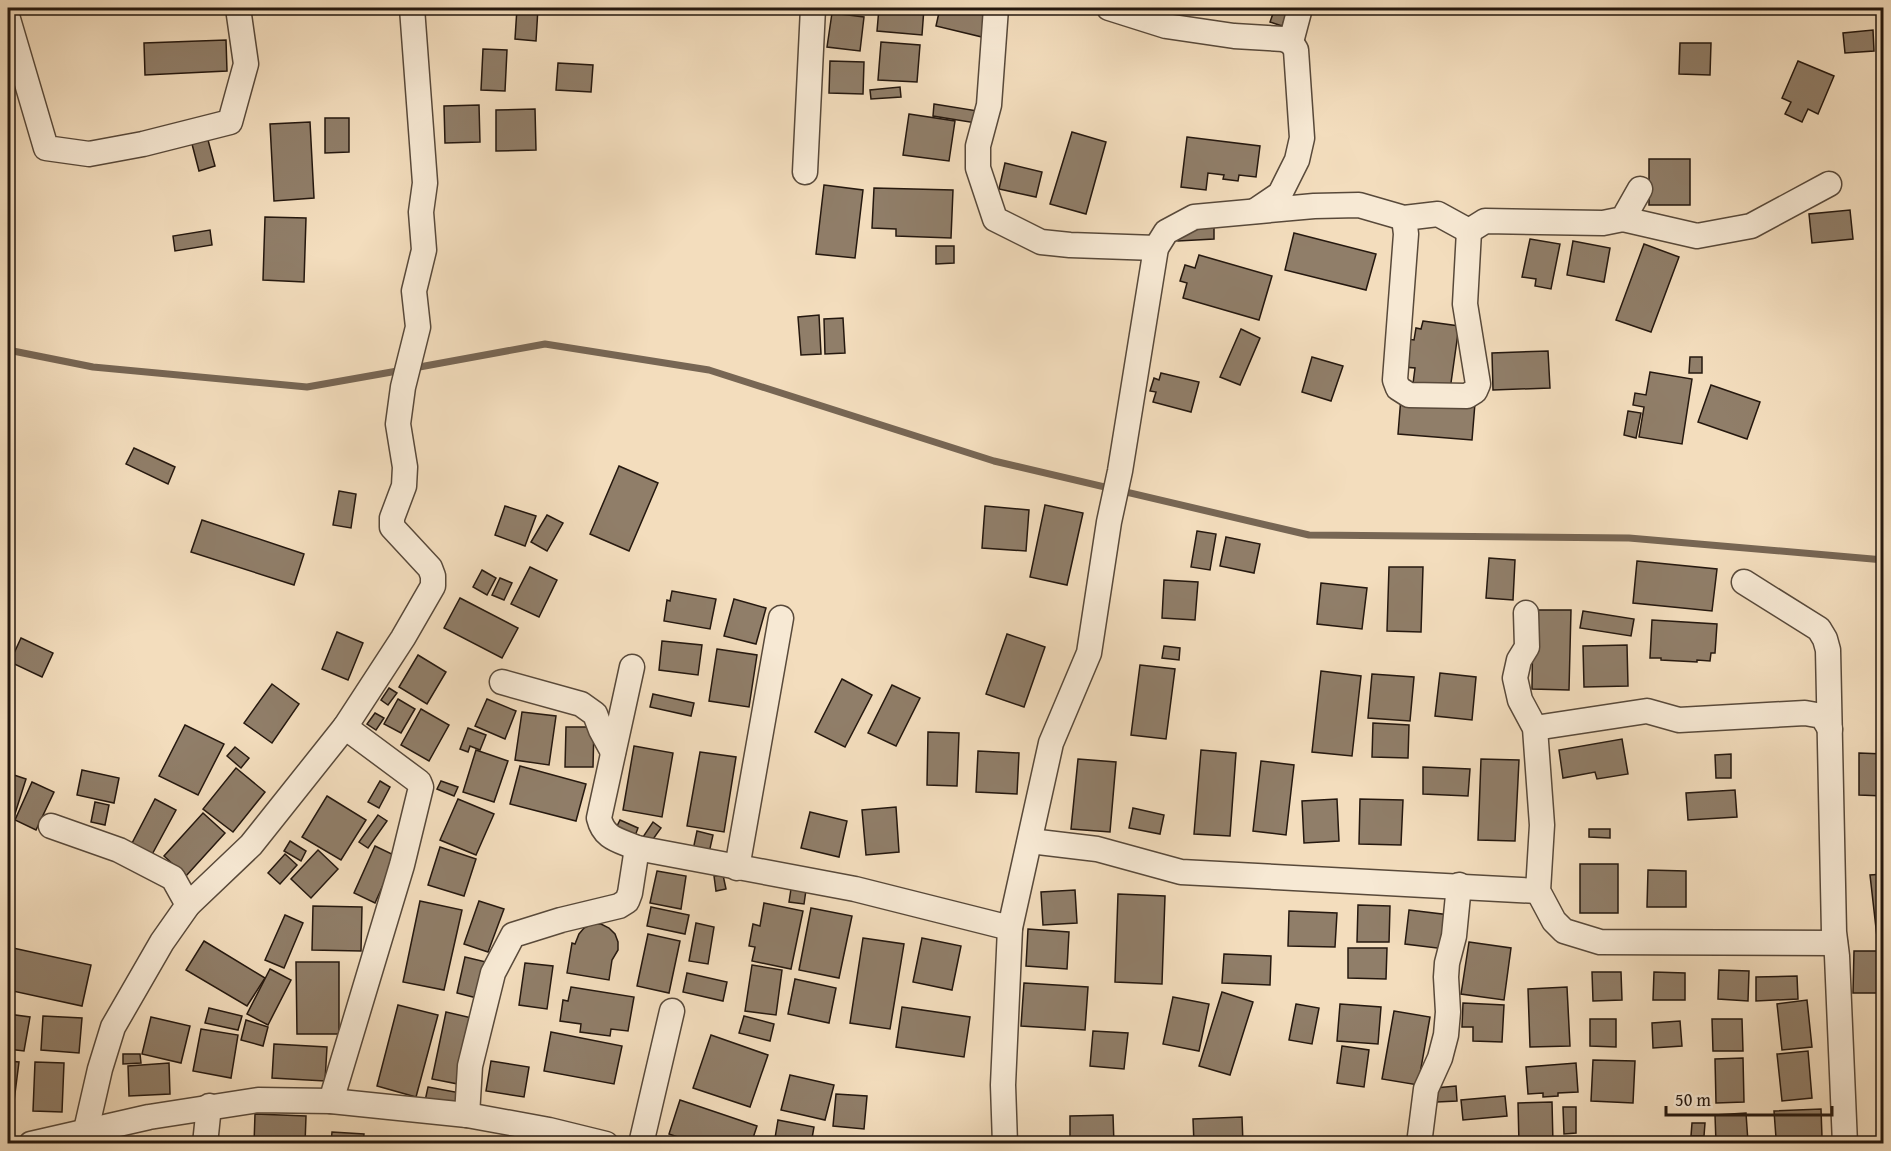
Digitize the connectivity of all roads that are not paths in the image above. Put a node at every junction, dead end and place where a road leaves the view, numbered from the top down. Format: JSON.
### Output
{"nodes":[{"id":1,"x":238,"y":8,"type":"edge"},
{"id":2,"x":412,"y":8,"type":"edge"},
{"id":3,"x":813,"y":8,"type":"edge"},
{"id":4,"x":996,"y":8,"type":"edge"},
{"id":5,"x":1109,"y":8,"type":"edge"},
{"id":6,"x":1300,"y":8,"type":"edge"},
{"id":7,"x":8,"y":18,"type":"edge"},
{"id":8,"x":1291,"y":42,"type":"junction"},
{"id":9,"x":805,"y":172,"type":"dead end"},
{"id":10,"x":1830,"y":184,"type":"dead end"},
{"id":11,"x":1640,"y":189,"type":"dead end"},
{"id":12,"x":1255,"y":211,"type":"junction"},
{"id":13,"x":1404,"y":218,"type":"junction"},
{"id":14,"x":1623,"y":219,"type":"junction"},
{"id":15,"x":1468,"y":231,"type":"junction"},
{"id":16,"x":1156,"y":248,"type":"junction"},
{"id":17,"x":1744,"y":582,"type":"dead end"},
{"id":18,"x":1526,"y":613,"type":"dead end"},
{"id":19,"x":781,"y":618,"type":"dead end"},
{"id":20,"x":632,"y":668,"type":"dead end"},
{"id":21,"x":502,"y":682,"type":"dead end"},
{"id":22,"x":345,"y":728,"type":"junction"},
{"id":23,"x":1535,"y":728,"type":"junction"},
{"id":24,"x":1830,"y":729,"type":"junction"},
{"id":25,"x":613,"y":752,"type":"junction"},
{"id":26,"x":51,"y":826,"type":"dead end"},
{"id":27,"x":1030,"y":842,"type":"junction"},
{"id":28,"x":637,"y":848,"type":"junction"},
{"id":29,"x":736,"y":868,"type":"junction"},
{"id":30,"x":1459,"y":885,"type":"junction"},
{"id":31,"x":1538,"y":891,"type":"junction"},
{"id":32,"x":188,"y":906,"type":"junction"},
{"id":33,"x":1010,"y":928,"type":"junction"},
{"id":34,"x":1835,"y":943,"type":"junction"},
{"id":35,"x":672,"y":1011,"type":"dead end"},
{"id":36,"x":331,"y":1101,"type":"junction"},
{"id":37,"x":209,"y":1106,"type":"junction"},
{"id":38,"x":467,"y":1115,"type":"junction"},
{"id":39,"x":86,"y":1130,"type":"junction"},
{"id":40,"x":31,"y":1143,"type":"edge"},
{"id":41,"x":205,"y":1143,"type":"edge"},
{"id":42,"x":606,"y":1143,"type":"edge"},
{"id":43,"x":641,"y":1143,"type":"edge"},
{"id":44,"x":1005,"y":1143,"type":"edge"},
{"id":45,"x":1419,"y":1143,"type":"edge"},
{"id":46,"x":1845,"y":1143,"type":"edge"}],
"edges":[{"from":1,"to":7,"type":"street"},
{"from":2,"to":22,"type":"street"},
{"from":3,"to":9,"type":"street"},
{"from":4,"to":16,"type":"street"},
{"from":5,"to":8,"type":"street"},
{"from":6,"to":8,"type":"street"},
{"from":8,"to":12,"type":"street"},
{"from":10,"to":14,"type":"street"},
{"from":11,"to":14,"type":"street"},
{"from":12,"to":13,"type":"street"},
{"from":12,"to":16,"type":"street"},
{"from":13,"to":15,"type":"street"},
{"from":13,"to":15,"type":"street"},
{"from":14,"to":15,"type":"street"},
{"from":16,"to":27,"type":"street"},
{"from":17,"to":24,"type":"street"},
{"from":18,"to":23,"type":"street"},
{"from":19,"to":29,"type":"street"},
{"from":20,"to":25,"type":"street"},
{"from":21,"to":25,"type":"street"},
{"from":22,"to":32,"type":"street"},
{"from":22,"to":36,"type":"street"},
{"from":23,"to":24,"type":"street"},
{"from":23,"to":31,"type":"street"},
{"from":24,"to":34,"type":"street"},
{"from":25,"to":28,"type":"street"},
{"from":26,"to":32,"type":"street"},
{"from":27,"to":30,"type":"street"},
{"from":27,"to":33,"type":"street"},
{"from":28,"to":29,"type":"street"},
{"from":28,"to":38,"type":"street"},
{"from":29,"to":33,"type":"street"},
{"from":30,"to":31,"type":"street"},
{"from":30,"to":45,"type":"street"},
{"from":31,"to":34,"type":"street"},
{"from":32,"to":39,"type":"street"},
{"from":33,"to":44,"type":"street"},
{"from":34,"to":46,"type":"street"},
{"from":35,"to":43,"type":"street"},
{"from":36,"to":37,"type":"street"},
{"from":36,"to":38,"type":"street"},
{"from":37,"to":39,"type":"street"},
{"from":37,"to":41,"type":"street"},
{"from":38,"to":42,"type":"street"},
{"from":39,"to":40,"type":"street"}]}
